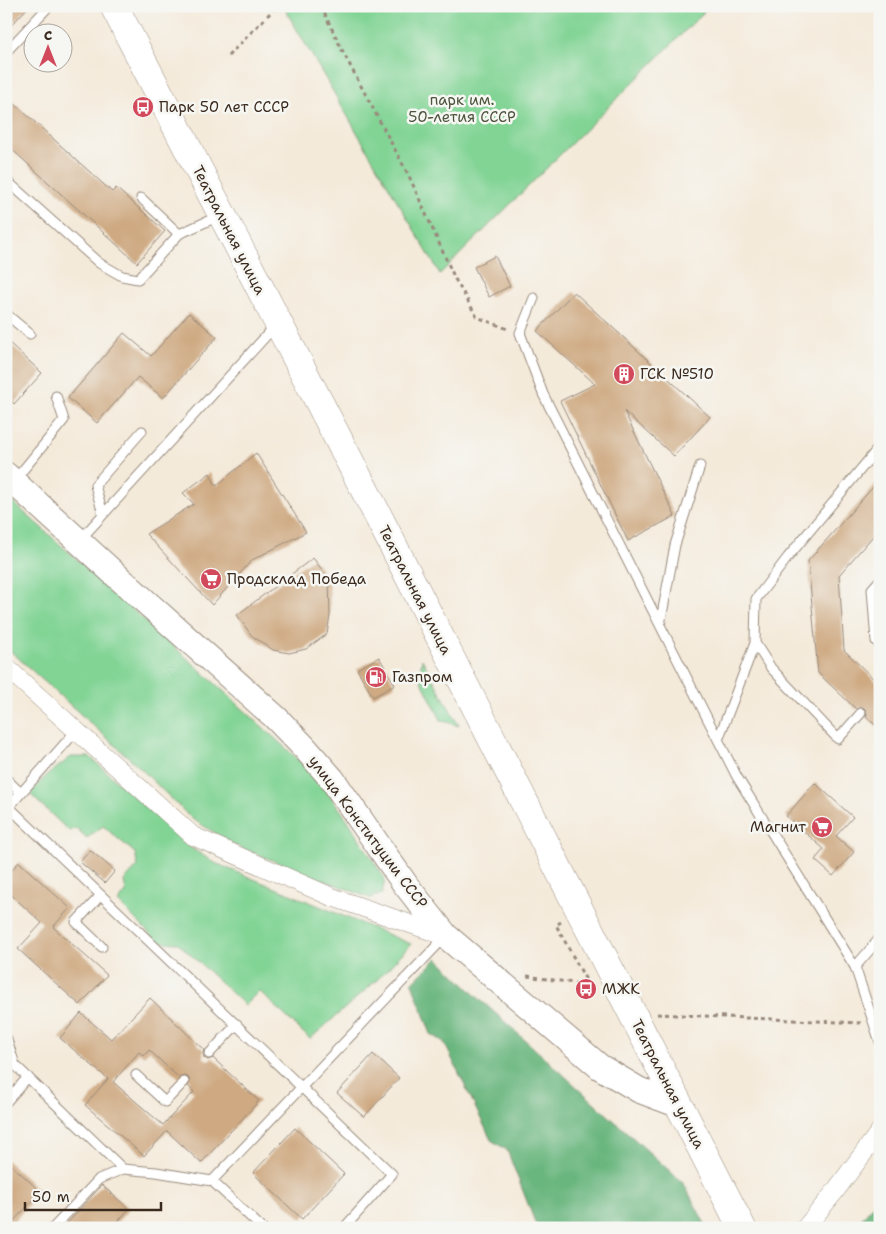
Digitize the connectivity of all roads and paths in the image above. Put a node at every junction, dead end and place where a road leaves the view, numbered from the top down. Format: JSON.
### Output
{"nodes":[{"id":1,"x":48,"y":6,"type":"edge"},
{"id":2,"x":114,"y":6,"type":"edge"},
{"id":3,"x":277,"y":6,"type":"edge"},
{"id":4,"x":321,"y":6,"type":"edge"},
{"id":5,"x":6,"y":52,"type":"edge"},
{"id":6,"x":228,"y":56,"type":"dead end"},
{"id":7,"x":6,"y":180,"type":"edge"},
{"id":8,"x":141,"y":198,"type":"dead end"},
{"id":9,"x":222,"y":215,"type":"junction"},
{"id":10,"x":179,"y":234,"type":"junction"},
{"id":11,"x":534,"y":298,"type":"dead end"},
{"id":12,"x":6,"y":314,"type":"edge"},
{"id":13,"x":277,"y":323,"type":"junction"},
{"id":14,"x":520,"y":333,"type":"junction"},
{"id":15,"x":30,"y":334,"type":"dead end"},
{"id":16,"x":56,"y":396,"type":"dead end"},
{"id":17,"x":142,"y":431,"type":"dead end"},
{"id":18,"x":880,"y":446,"type":"edge"},
{"id":19,"x":700,"y":466,"type":"dead end"},
{"id":20,"x":10,"y":478,"type":"edge"},
{"id":21,"x":103,"y":514,"type":"junction"},
{"id":22,"x":79,"y":541,"type":"junction"},
{"id":23,"x":880,"y":580,"type":"edge"},
{"id":24,"x":660,"y":626,"type":"junction"},
{"id":25,"x":755,"y":643,"type":"junction"},
{"id":26,"x":880,"y":645,"type":"edge"},
{"id":27,"x":6,"y":667,"type":"edge"},
{"id":28,"x":861,"y":713,"type":"dead end"},
{"id":29,"x":76,"y":730,"type":"junction"},
{"id":30,"x":718,"y":740,"type":"junction"},
{"id":31,"x":6,"y":779,"type":"edge"},
{"id":32,"x":21,"y":793,"type":"junction"},
{"id":33,"x":8,"y":809,"type":"edge"},
{"id":34,"x":101,"y":895,"type":"junction"},
{"id":35,"x":563,"y":921,"type":"dead end"},
{"id":36,"x":446,"y":936,"type":"junction"},
{"id":37,"x":880,"y":938,"type":"edge"},
{"id":38,"x":102,"y":947,"type":"dead end"},
{"id":39,"x":854,"y":967,"type":"junction"},
{"id":40,"x":522,"y":976,"type":"dead end"},
{"id":41,"x":654,"y":1014,"type":"dead end"},
{"id":42,"x":237,"y":1024,"type":"junction"},
{"id":43,"x":874,"y":1024,"type":"junction"},
{"id":44,"x":6,"y":1037,"type":"edge"},
{"id":45,"x":880,"y":1042,"type":"edge"},
{"id":46,"x":209,"y":1054,"type":"dead end"},
{"id":47,"x":136,"y":1075,"type":"dead end"},
{"id":48,"x":28,"y":1077,"type":"junction"},
{"id":49,"x":184,"y":1082,"type":"dead end"},
{"id":50,"x":302,"y":1086,"type":"junction"},
{"id":51,"x":6,"y":1102,"type":"edge"},
{"id":52,"x":679,"y":1105,"type":"junction"},
{"id":53,"x":880,"y":1131,"type":"edge"},
{"id":54,"x":123,"y":1169,"type":"junction"},
{"id":55,"x":212,"y":1181,"type":"junction"},
{"id":56,"x":53,"y":1228,"type":"edge"},
{"id":57,"x":262,"y":1228,"type":"edge"},
{"id":58,"x":344,"y":1228,"type":"edge"},
{"id":59,"x":742,"y":1228,"type":"edge"},
{"id":60,"x":805,"y":1228,"type":"edge"}],
"edges":[{"from":1,"to":5,"type":"lane"},
{"from":2,"to":9,"type":"main road","name":"Театральная улица"},
{"from":3,"to":6,"type":"path"},
{"from":4,"to":14,"type":"path"},
{"from":7,"to":10,"type":"lane"},
{"from":8,"to":10,"type":"lane"},
{"from":9,"to":10,"type":"lane"},
{"from":9,"to":13,"type":"main road","name":"Театральная улица"},
{"from":11,"to":14,"type":"lane"},
{"from":12,"to":15,"type":"lane"},
{"from":13,"to":21,"type":"lane"},
{"from":13,"to":52,"type":"main road","name":"Театральная улица"},
{"from":14,"to":24,"type":"lane"},
{"from":16,"to":20,"type":"lane"},
{"from":17,"to":21,"type":"lane"},
{"from":18,"to":25,"type":"lane"},
{"from":19,"to":24,"type":"lane"},
{"from":20,"to":22,"type":"street","name":"улица Конституции СССР"},
{"from":21,"to":22,"type":"lane"},
{"from":22,"to":36,"type":"street","name":"улица Конституции СССР"},
{"from":23,"to":26,"type":"lane"},
{"from":24,"to":30,"type":"lane"},
{"from":25,"to":28,"type":"lane"},
{"from":25,"to":30,"type":"lane"},
{"from":27,"to":29,"type":"street"},
{"from":29,"to":32,"type":"lane"},
{"from":29,"to":36,"type":"street"},
{"from":30,"to":39,"type":"lane"},
{"from":31,"to":32,"type":"lane"},
{"from":32,"to":33,"type":"lane"},
{"from":33,"to":34,"type":"lane"},
{"from":34,"to":38,"type":"lane"},
{"from":34,"to":42,"type":"lane"},
{"from":35,"to":40,"type":"path"},
{"from":36,"to":50,"type":"lane"},
{"from":36,"to":52,"type":"street","name":"улица Конституции СССР"},
{"from":37,"to":39,"type":"lane"},
{"from":39,"to":43,"type":"lane"},
{"from":41,"to":43,"type":"path"},
{"from":42,"to":46,"type":"lane"},
{"from":42,"to":50,"type":"lane"},
{"from":43,"to":45,"type":"lane"},
{"from":44,"to":48,"type":"lane"},
{"from":47,"to":49,"type":"lane"},
{"from":48,"to":51,"type":"lane"},
{"from":48,"to":54,"type":"lane"},
{"from":50,"to":55,"type":"lane"},
{"from":50,"to":58,"type":"lane"},
{"from":52,"to":59,"type":"main road","name":"Театральная улица"},
{"from":53,"to":60,"type":"street"},
{"from":54,"to":55,"type":"lane"},
{"from":54,"to":56,"type":"lane"},
{"from":55,"to":57,"type":"lane"}]}
